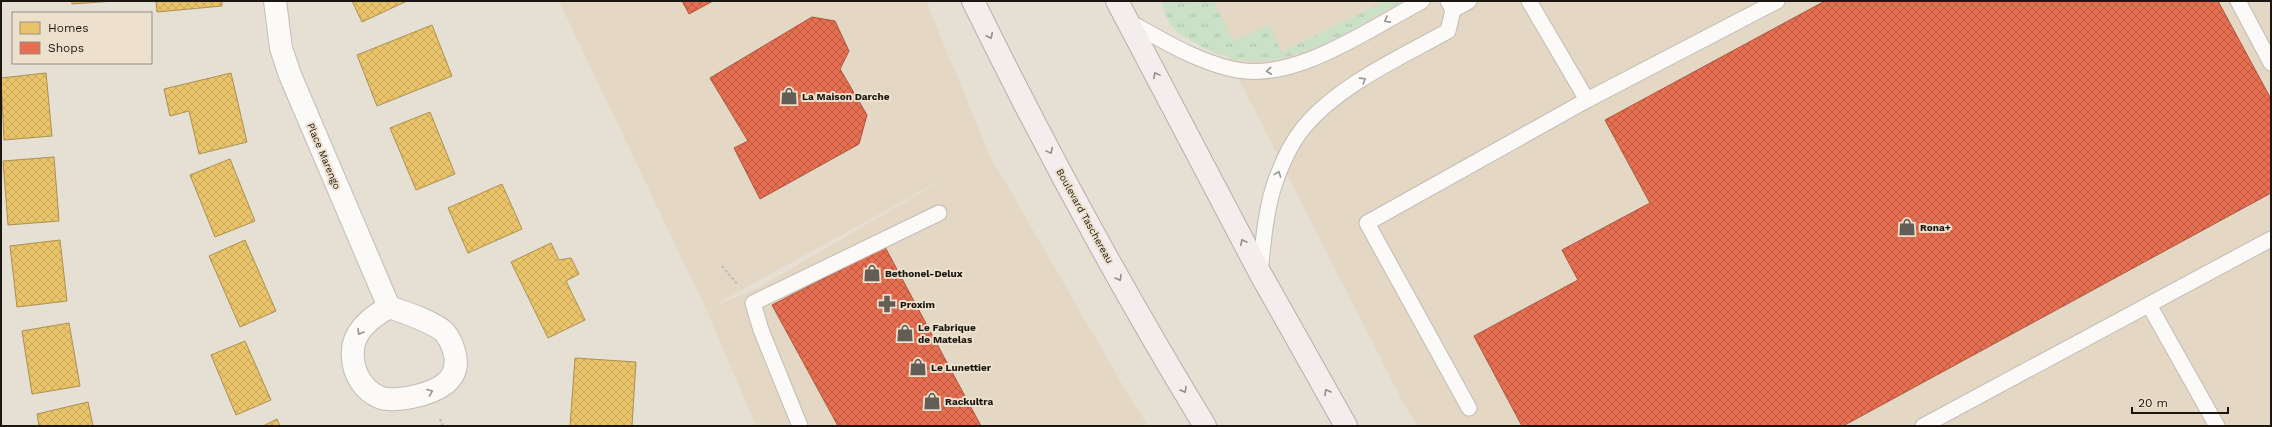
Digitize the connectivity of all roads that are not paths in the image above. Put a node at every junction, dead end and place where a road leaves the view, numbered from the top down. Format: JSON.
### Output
{"nodes":[{"id":1,"x":275,"y":1,"type":"edge"},
{"id":2,"x":973,"y":1,"type":"edge"},
{"id":3,"x":1117,"y":1,"type":"edge"},
{"id":4,"x":1422,"y":1,"type":"edge"},
{"id":5,"x":1438,"y":1,"type":"edge"},
{"id":6,"x":1469,"y":1,"type":"edge"},
{"id":7,"x":1529,"y":1,"type":"edge"},
{"id":8,"x":1777,"y":1,"type":"edge"},
{"id":9,"x":2238,"y":1,"type":"edge"},
{"id":10,"x":1451,"y":5,"type":"edge"},
{"id":11,"x":1127,"y":21,"type":"junction"},
{"id":12,"x":2271,"y":63,"type":"edge"},
{"id":13,"x":1587,"y":100,"type":"junction"},
{"id":14,"x":940,"y":213,"type":"dead end"},
{"id":15,"x":2271,"y":239,"type":"edge"},
{"id":16,"x":1260,"y":273,"type":"junction"},
{"id":17,"x":2149,"y":305,"type":"junction"},
{"id":18,"x":389,"y":307,"type":"junction"},
{"id":19,"x":1469,"y":408,"type":"dead end"},
{"id":20,"x":800,"y":426,"type":"edge"},
{"id":21,"x":1205,"y":426,"type":"edge"},
{"id":22,"x":1346,"y":426,"type":"edge"},
{"id":23,"x":1924,"y":426,"type":"edge"},
{"id":24,"x":2217,"y":426,"type":"edge"}],
"edges":[{"from":1,"to":18,"type":"street","name":"Place Marengo"},
{"from":2,"to":21,"type":"main road","name":"Boulevard Taschereau","one_way":true},
{"from":3,"to":11,"type":"main road"},
{"from":4,"to":11,"type":"lane","one_way":true},
{"from":5,"to":10,"type":"lane"},
{"from":6,"to":10,"type":"lane"},
{"from":7,"to":13,"type":"lane"},
{"from":8,"to":13,"type":"lane"},
{"from":9,"to":12,"type":"lane"},
{"from":16,"to":10,"type":"lane","one_way":true},
{"from":16,"to":11,"type":"main road","one_way":true},
{"from":13,"to":19,"type":"lane"},
{"from":14,"to":20,"type":"lane"},
{"from":15,"to":17,"type":"lane"},
{"from":22,"to":16,"type":"main road","one_way":true},
{"from":17,"to":23,"type":"lane"},
{"from":17,"to":24,"type":"lane"},
{"from":18,"to":18,"type":"street","one_way":true}]}
